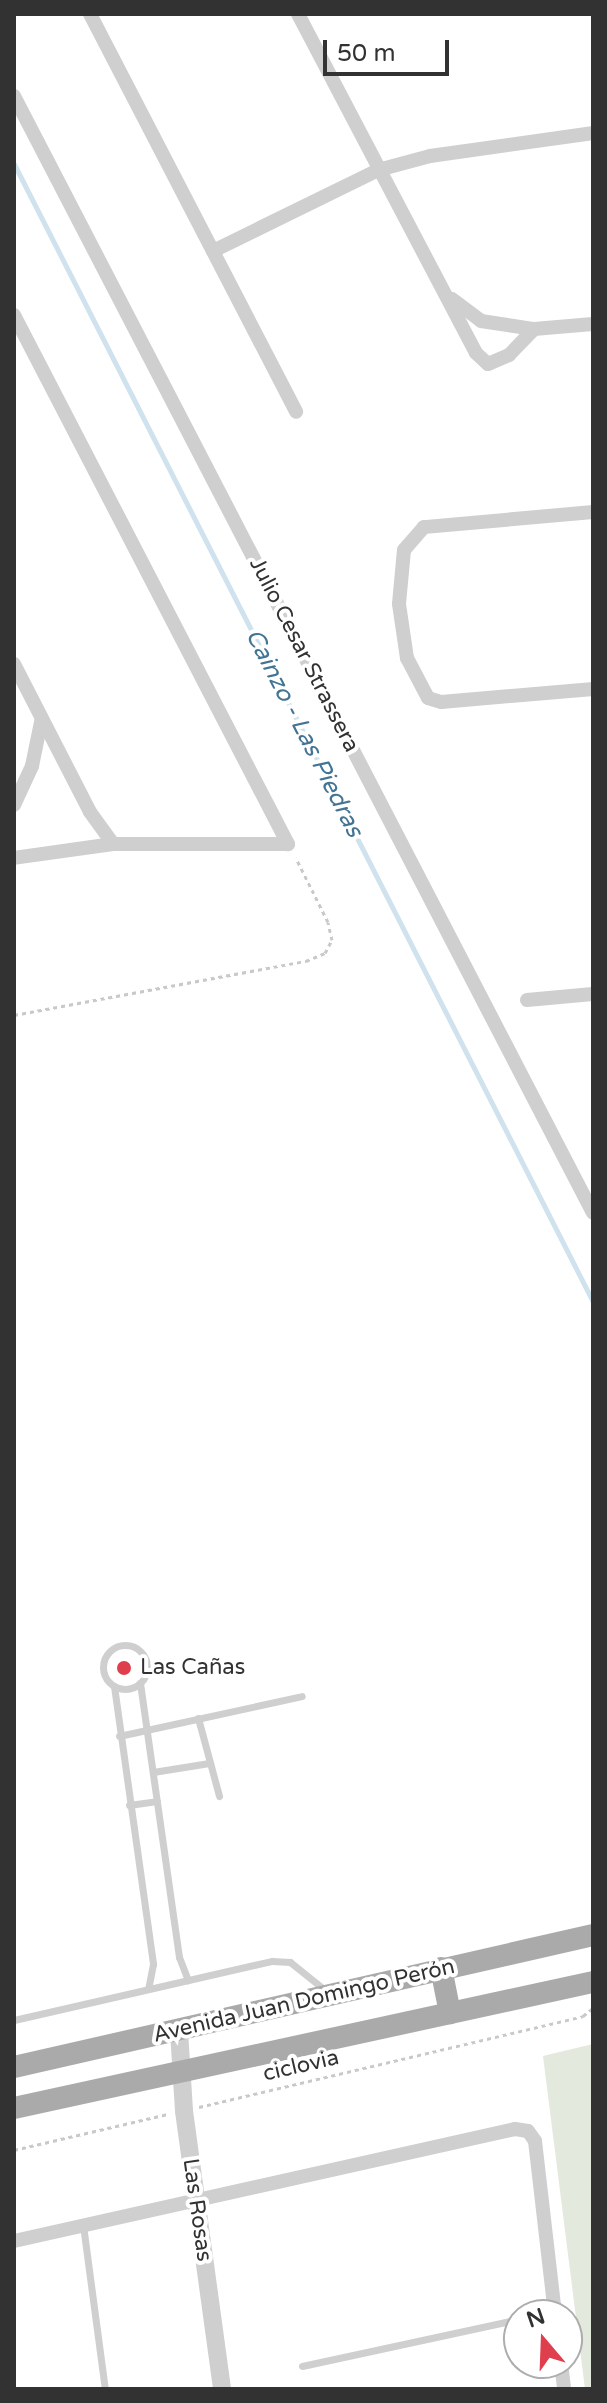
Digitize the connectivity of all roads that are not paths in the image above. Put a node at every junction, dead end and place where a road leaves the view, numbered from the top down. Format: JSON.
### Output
{"nodes":[{"id":1,"x":90,"y":14,"type":"edge"},
{"id":2,"x":298,"y":14,"type":"edge"},
{"id":3,"x":14,"y":96,"type":"edge"},
{"id":4,"x":593,"y":133,"type":"edge"},
{"id":5,"x":378,"y":170,"type":"junction"},
{"id":6,"x":213,"y":251,"type":"junction"},
{"id":7,"x":446,"y":293,"type":"junction"},
{"id":8,"x":14,"y":315,"type":"edge"},
{"id":9,"x":593,"y":324,"type":"edge"},
{"id":10,"x":534,"y":329,"type":"junction"},
{"id":11,"x":296,"y":412,"type":"dead end"},
{"id":12,"x":593,"y":512,"type":"edge"},
{"id":13,"x":14,"y":664,"type":"edge"},
{"id":14,"x":593,"y":689,"type":"edge"},
{"id":15,"x":41,"y":722,"type":"junction"},
{"id":16,"x":14,"y":805,"type":"edge"},
{"id":17,"x":113,"y":844,"type":"junction"},
{"id":18,"x":14,"y":858,"type":"edge"},
{"id":19,"x":593,"y":994,"type":"edge"},
{"id":20,"x":527,"y":1000,"type":"dead end"},
{"id":21,"x":593,"y":1213,"type":"edge"},
{"id":22,"x":140,"y":1683,"type":"junction"},
{"id":23,"x":114,"y":1686,"type":"junction"},
{"id":24,"x":302,"y":1696,"type":"dead end"},
{"id":25,"x":198,"y":1718,"type":"junction"},
{"id":26,"x":147,"y":1728,"type":"junction"},
{"id":27,"x":119,"y":1736,"type":"junction"},
{"id":28,"x":209,"y":1763,"type":"junction"},
{"id":29,"x":153,"y":1772,"type":"junction"},
{"id":30,"x":219,"y":1796,"type":"dead end"},
{"id":31,"x":157,"y":1801,"type":"junction"},
{"id":32,"x":129,"y":1805,"type":"junction"},
{"id":33,"x":593,"y":1935,"type":"edge"},
{"id":34,"x":441,"y":1968,"type":"junction"},
{"id":35,"x":188,"y":1980,"type":"junction"},
{"id":36,"x":593,"y":1982,"type":"edge"},
{"id":37,"x":148,"y":1989,"type":"junction"},
{"id":38,"x":329,"y":1995,"type":"junction"},
{"id":39,"x":450,"y":2013,"type":"junction"},
{"id":40,"x":14,"y":2020,"type":"edge"},
{"id":41,"x":179,"y":2031,"type":"junction"},
{"id":42,"x":14,"y":2067,"type":"edge"},
{"id":43,"x":179,"y":2070,"type":"junction"},
{"id":44,"x":14,"y":2108,"type":"edge"},
{"id":45,"x":196,"y":2204,"type":"junction"},
{"id":46,"x":83,"y":2225,"type":"junction"},
{"id":47,"x":14,"y":2241,"type":"edge"},
{"id":48,"x":553,"y":2299,"type":"edge"},
{"id":49,"x":503,"y":2322,"type":"edge"},
{"id":50,"x":302,"y":2366,"type":"dead end"},
{"id":51,"x":105,"y":2389,"type":"edge"},
{"id":52,"x":222,"y":2389,"type":"edge"}],
"edges":[{"from":1,"to":6,"type":"street"},
{"from":2,"to":5,"type":"street"},
{"from":3,"to":21,"type":"street","name":"Julio Cesar Strassera"},
{"from":4,"to":5,"type":"street"},
{"from":5,"to":6,"type":"street"},
{"from":5,"to":7,"type":"street"},
{"from":6,"to":11,"type":"street"},
{"from":7,"to":10,"type":"street"},
{"from":7,"to":10,"type":"street"},
{"from":8,"to":17,"type":"street"},
{"from":9,"to":10,"type":"street"},
{"from":12,"to":14,"type":"street"},
{"from":13,"to":15,"type":"street"},
{"from":15,"to":16,"type":"street"},
{"from":15,"to":17,"type":"street"},
{"from":17,"to":18,"type":"street"},
{"from":19,"to":20,"type":"street"},
{"from":22,"to":23,"type":"lane"},
{"from":22,"to":23,"type":"lane"},
{"from":22,"to":26,"type":"lane"},
{"from":23,"to":27,"type":"lane"},
{"from":24,"to":25,"type":"lane"},
{"from":25,"to":26,"type":"lane"},
{"from":25,"to":28,"type":"lane"},
{"from":26,"to":27,"type":"lane"},
{"from":26,"to":29,"type":"lane"},
{"from":27,"to":32,"type":"lane"},
{"from":28,"to":29,"type":"lane"},
{"from":28,"to":30,"type":"lane"},
{"from":29,"to":31,"type":"lane"},
{"from":31,"to":32,"type":"lane"},
{"from":31,"to":35,"type":"lane"},
{"from":32,"to":37,"type":"lane"},
{"from":33,"to":34,"type":"main road","name":"Avenida Juan Domingo Perón"},
{"from":34,"to":38,"type":"main road","name":"Avenida Juan Domingo Perón"},
{"from":34,"to":39,"type":"main road"},
{"from":35,"to":37,"type":"lane"},
{"from":35,"to":38,"type":"lane"},
{"from":36,"to":39,"type":"main road","name":"Avenida Juan Domingo Perón"},
{"from":37,"to":40,"type":"lane"},
{"from":38,"to":41,"type":"main road","name":"Avenida Juan Domingo Perón"},
{"from":39,"to":43,"type":"main road","name":"Avenida Juan Domingo Perón"},
{"from":41,"to":42,"type":"main road","name":"Avenida Juan Domingo Perón"},
{"from":41,"to":43,"type":"street","name":"Las Rosas"},
{"from":43,"to":44,"type":"main road","name":"Avenida Juan Domingo Perón"},
{"from":43,"to":45,"type":"street","name":"Las Rosas"},
{"from":45,"to":46,"type":"street"},
{"from":45,"to":48,"type":"street"},
{"from":45,"to":52,"type":"street","name":"Las Rosas"},
{"from":46,"to":47,"type":"street"},
{"from":46,"to":51,"type":"lane"},
{"from":49,"to":50,"type":"lane"}]}
